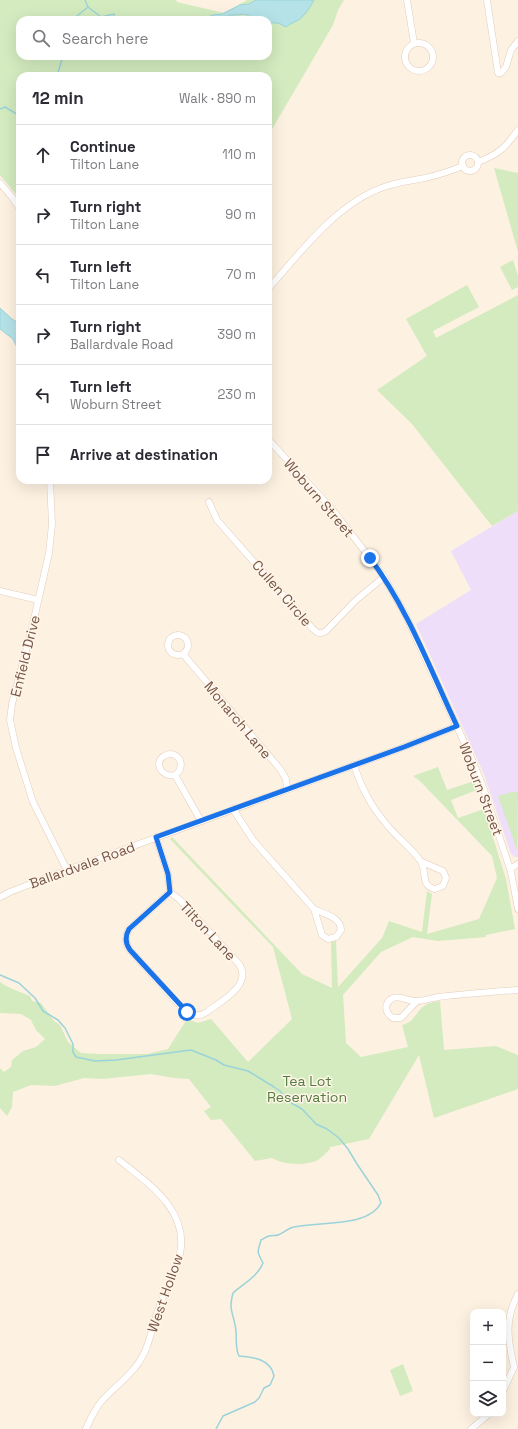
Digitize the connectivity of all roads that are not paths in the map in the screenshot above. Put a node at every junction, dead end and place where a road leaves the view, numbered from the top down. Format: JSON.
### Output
{"nodes":[{"id":1,"x":407,"y":0,"type":"edge"},
{"id":2,"x":487,"y":0,"type":"edge"},
{"id":3,"x":518,"y":41,"type":"edge"},
{"id":4,"x":414,"y":43,"type":"junction"},
{"id":5,"x":518,"y":130,"type":"edge"},
{"id":6,"x":478,"y":162,"type":"junction"},
{"id":7,"x":463,"y":166,"type":"junction"},
{"id":8,"x":0,"y":183,"type":"edge"},
{"id":9,"x":16,"y":203,"type":"edge"},
{"id":10,"x":272,"y":285,"type":"edge"},
{"id":11,"x":272,"y":443,"type":"edge"},
{"id":12,"x":50,"y":484,"type":"edge"},
{"id":13,"x":209,"y":502,"type":"dead end"},
{"id":14,"x":384,"y":577,"type":"junction"},
{"id":15,"x":0,"y":591,"type":"edge"},
{"id":16,"x":38,"y":600,"type":"junction"},
{"id":17,"x":183,"y":654,"type":"dead end"},
{"id":18,"x":457,"y":726,"type":"junction"},
{"id":19,"x":354,"y":765,"type":"junction"},
{"id":20,"x":175,"y":775,"type":"dead end"},
{"id":21,"x":287,"y":789,"type":"junction"},
{"id":22,"x":233,"y":809,"type":"junction"},
{"id":23,"x":201,"y":821,"type":"junction"},
{"id":24,"x":156,"y":837,"type":"junction"},
{"id":25,"x":422,"y":862,"type":"junction"},
{"id":26,"x":518,"y":864,"type":"edge"},
{"id":27,"x":510,"y":869,"type":"junction"},
{"id":28,"x":67,"y":870,"type":"junction"},
{"id":29,"x":170,"y":892,"type":"junction"},
{"id":30,"x":0,"y":898,"type":"edge"},
{"id":31,"x":314,"y":909,"type":"junction"},
{"id":32,"x":518,"y":909,"type":"edge"},
{"id":33,"x":518,"y":990,"type":"edge"},
{"id":34,"x":417,"y":1001,"type":"junction"},
{"id":35,"x":119,"y":1160,"type":"dead end"},
{"id":36,"x":518,"y":1294,"type":"edge"},
{"id":37,"x":516,"y":1368,"type":"edge"},
{"id":38,"x":506,"y":1386,"type":"edge"},
{"id":39,"x":486,"y":1417,"type":"edge"},
{"id":40,"x":86,"y":1429,"type":"edge"},
{"id":41,"x":472,"y":1429,"type":"edge"}],
"edges":[{"from":1,"to":4,"type":"street"},
{"from":2,"to":3,"type":"street"},
{"from":4,"to":4,"type":"street"},
{"from":5,"to":6,"type":"street"},
{"from":6,"to":7,"type":"street"},
{"from":6,"to":7,"type":"street"},
{"from":7,"to":10,"type":"street"},
{"from":8,"to":9,"type":"street"},
{"from":11,"to":14,"type":"street","name":"Woburn Street"},
{"from":12,"to":16,"type":"street","name":"Enfield Drive"},
{"from":13,"to":14,"type":"street","name":"Cullen Circle"},
{"from":14,"to":18,"type":"street","name":"Woburn Street"},
{"from":15,"to":16,"type":"street"},
{"from":16,"to":28,"type":"street","name":"Enfield Drive"},
{"from":17,"to":21,"type":"street","name":"Monarch Lane"},
{"from":18,"to":19,"type":"street","name":"Ballardvale Road"},
{"from":18,"to":27,"type":"street","name":"Woburn Street"},
{"from":19,"to":21,"type":"street","name":"Ballardvale Road"},
{"from":19,"to":25,"type":"street"},
{"from":20,"to":23,"type":"street"},
{"from":21,"to":22,"type":"street","name":"Ballardvale Road"},
{"from":22,"to":23,"type":"street","name":"Ballardvale Road"},
{"from":22,"to":31,"type":"street"},
{"from":23,"to":24,"type":"street","name":"Ballardvale Road"},
{"from":24,"to":28,"type":"street","name":"Ballardvale Road"},
{"from":24,"to":29,"type":"street","name":"Tilton Lane"},
{"from":25,"to":25,"type":"street"},
{"from":26,"to":27,"type":"street"},
{"from":27,"to":32,"type":"street","name":"Woburn Street"},
{"from":28,"to":30,"type":"street","name":"Ballardvale Road"},
{"from":29,"to":29,"type":"street","name":"Tilton Lane"},
{"from":31,"to":31,"type":"street"},
{"from":33,"to":34,"type":"street"},
{"from":34,"to":34,"type":"street"},
{"from":35,"to":40,"type":"street","name":"West Hollow"},
{"from":36,"to":37,"type":"street"},
{"from":37,"to":38,"type":"street"},
{"from":39,"to":41,"type":"street"}]}
